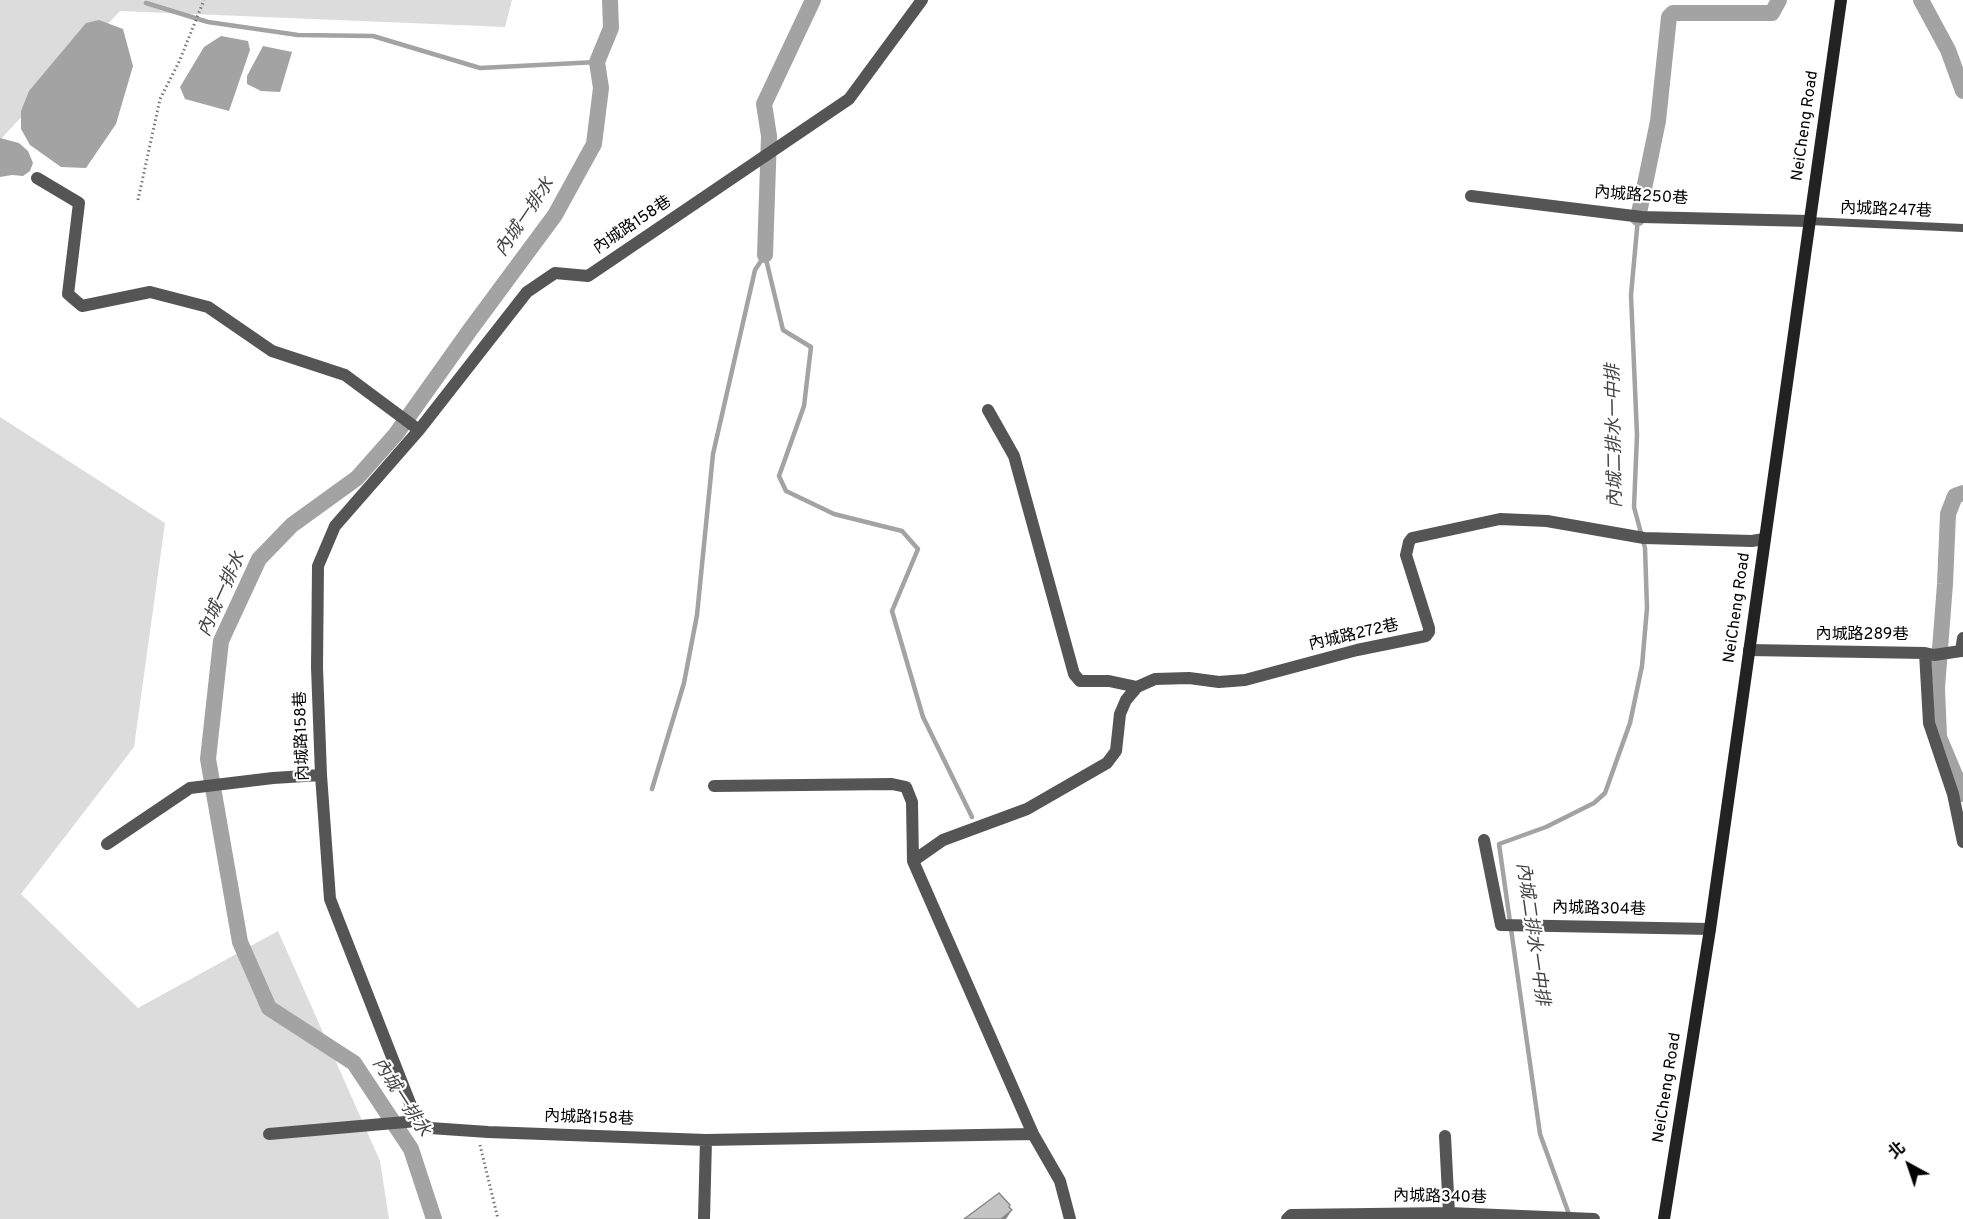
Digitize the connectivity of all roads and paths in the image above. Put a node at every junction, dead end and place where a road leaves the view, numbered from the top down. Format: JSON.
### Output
{"nodes":[{"id":1,"x":204,"y":0,"type":"edge"},
{"id":2,"x":922,"y":0,"type":"edge"},
{"id":3,"x":1841,"y":0,"type":"edge"},
{"id":4,"x":37,"y":178,"type":"dead end"},
{"id":5,"x":1471,"y":196,"type":"dead end"},
{"id":6,"x":138,"y":200,"type":"dead end"},
{"id":7,"x":1809,"y":221,"type":"junction"},
{"id":8,"x":1963,"y":228,"type":"edge"},
{"id":9,"x":988,"y":410,"type":"dead end"},
{"id":10,"x":415,"y":428,"type":"junction"},
{"id":11,"x":1764,"y":539,"type":"junction"},
{"id":12,"x":1962,"y":645,"type":"edge"},
{"id":13,"x":1749,"y":650,"type":"junction"},
{"id":14,"x":1929,"y":654,"type":"junction"},
{"id":15,"x":1137,"y":687,"type":"junction"},
{"id":16,"x":321,"y":775,"type":"junction"},
{"id":17,"x":714,"y":786,"type":"dead end"},
{"id":18,"x":1484,"y":840,"type":"dead end"},
{"id":19,"x":1963,"y":842,"type":"edge"},
{"id":20,"x":107,"y":844,"type":"dead end"},
{"id":21,"x":913,"y":861,"type":"junction"},
{"id":22,"x":1710,"y":929,"type":"junction"},
{"id":23,"x":412,"y":1122,"type":"junction"},
{"id":24,"x":477,"y":1131,"type":"junction"},
{"id":25,"x":269,"y":1134,"type":"dead end"},
{"id":26,"x":1033,"y":1134,"type":"junction"},
{"id":27,"x":1445,"y":1136,"type":"dead end"},
{"id":28,"x":706,"y":1140,"type":"junction"},
{"id":29,"x":1449,"y":1214,"type":"junction"},
{"id":30,"x":498,"y":1219,"type":"edge"},
{"id":31,"x":704,"y":1219,"type":"edge"},
{"id":32,"x":1070,"y":1219,"type":"edge"},
{"id":33,"x":1287,"y":1219,"type":"edge"},
{"id":34,"x":1594,"y":1219,"type":"edge"},
{"id":35,"x":1664,"y":1219,"type":"edge"}],
"edges":[{"from":1,"to":6,"type":"path"},
{"from":2,"to":10,"type":"street","name":"內城路158巷"},
{"from":3,"to":7,"type":"street","name":"NeiCheng Road"},
{"from":4,"to":10,"type":"street"},
{"from":5,"to":7,"type":"street","name":"內城路250巷"},
{"from":7,"to":8,"type":"lane","name":"內城路247巷"},
{"from":7,"to":11,"type":"street","name":"NeiCheng Road"},
{"from":9,"to":15,"type":"street"},
{"from":10,"to":16,"type":"street","name":"內城路158巷"},
{"from":11,"to":13,"type":"street","name":"NeiCheng Road"},
{"from":11,"to":15,"type":"street","name":"內城路272巷"},
{"from":12,"to":14,"type":"street","name":"內城路289巷"},
{"from":13,"to":14,"type":"street","name":"內城路289巷"},
{"from":13,"to":22,"type":"street","name":"NeiCheng Road"},
{"from":14,"to":19,"type":"street"},
{"from":15,"to":21,"type":"street"},
{"from":16,"to":20,"type":"street"},
{"from":16,"to":23,"type":"street","name":"內城路158巷"},
{"from":17,"to":21,"type":"street"},
{"from":18,"to":22,"type":"street","name":"內城路304巷"},
{"from":21,"to":26,"type":"street"},
{"from":22,"to":35,"type":"street","name":"NeiCheng Road"},
{"from":23,"to":24,"type":"street","name":"內城路158巷"},
{"from":23,"to":25,"type":"street"},
{"from":24,"to":28,"type":"street","name":"內城路158巷"},
{"from":24,"to":30,"type":"path"},
{"from":26,"to":28,"type":"street","name":"內城路158巷"},
{"from":26,"to":32,"type":"street"},
{"from":27,"to":29,"type":"street"},
{"from":28,"to":31,"type":"street"},
{"from":29,"to":33,"type":"street","name":"內城路340巷"},
{"from":29,"to":34,"type":"street","name":"內城路340巷"}]}
